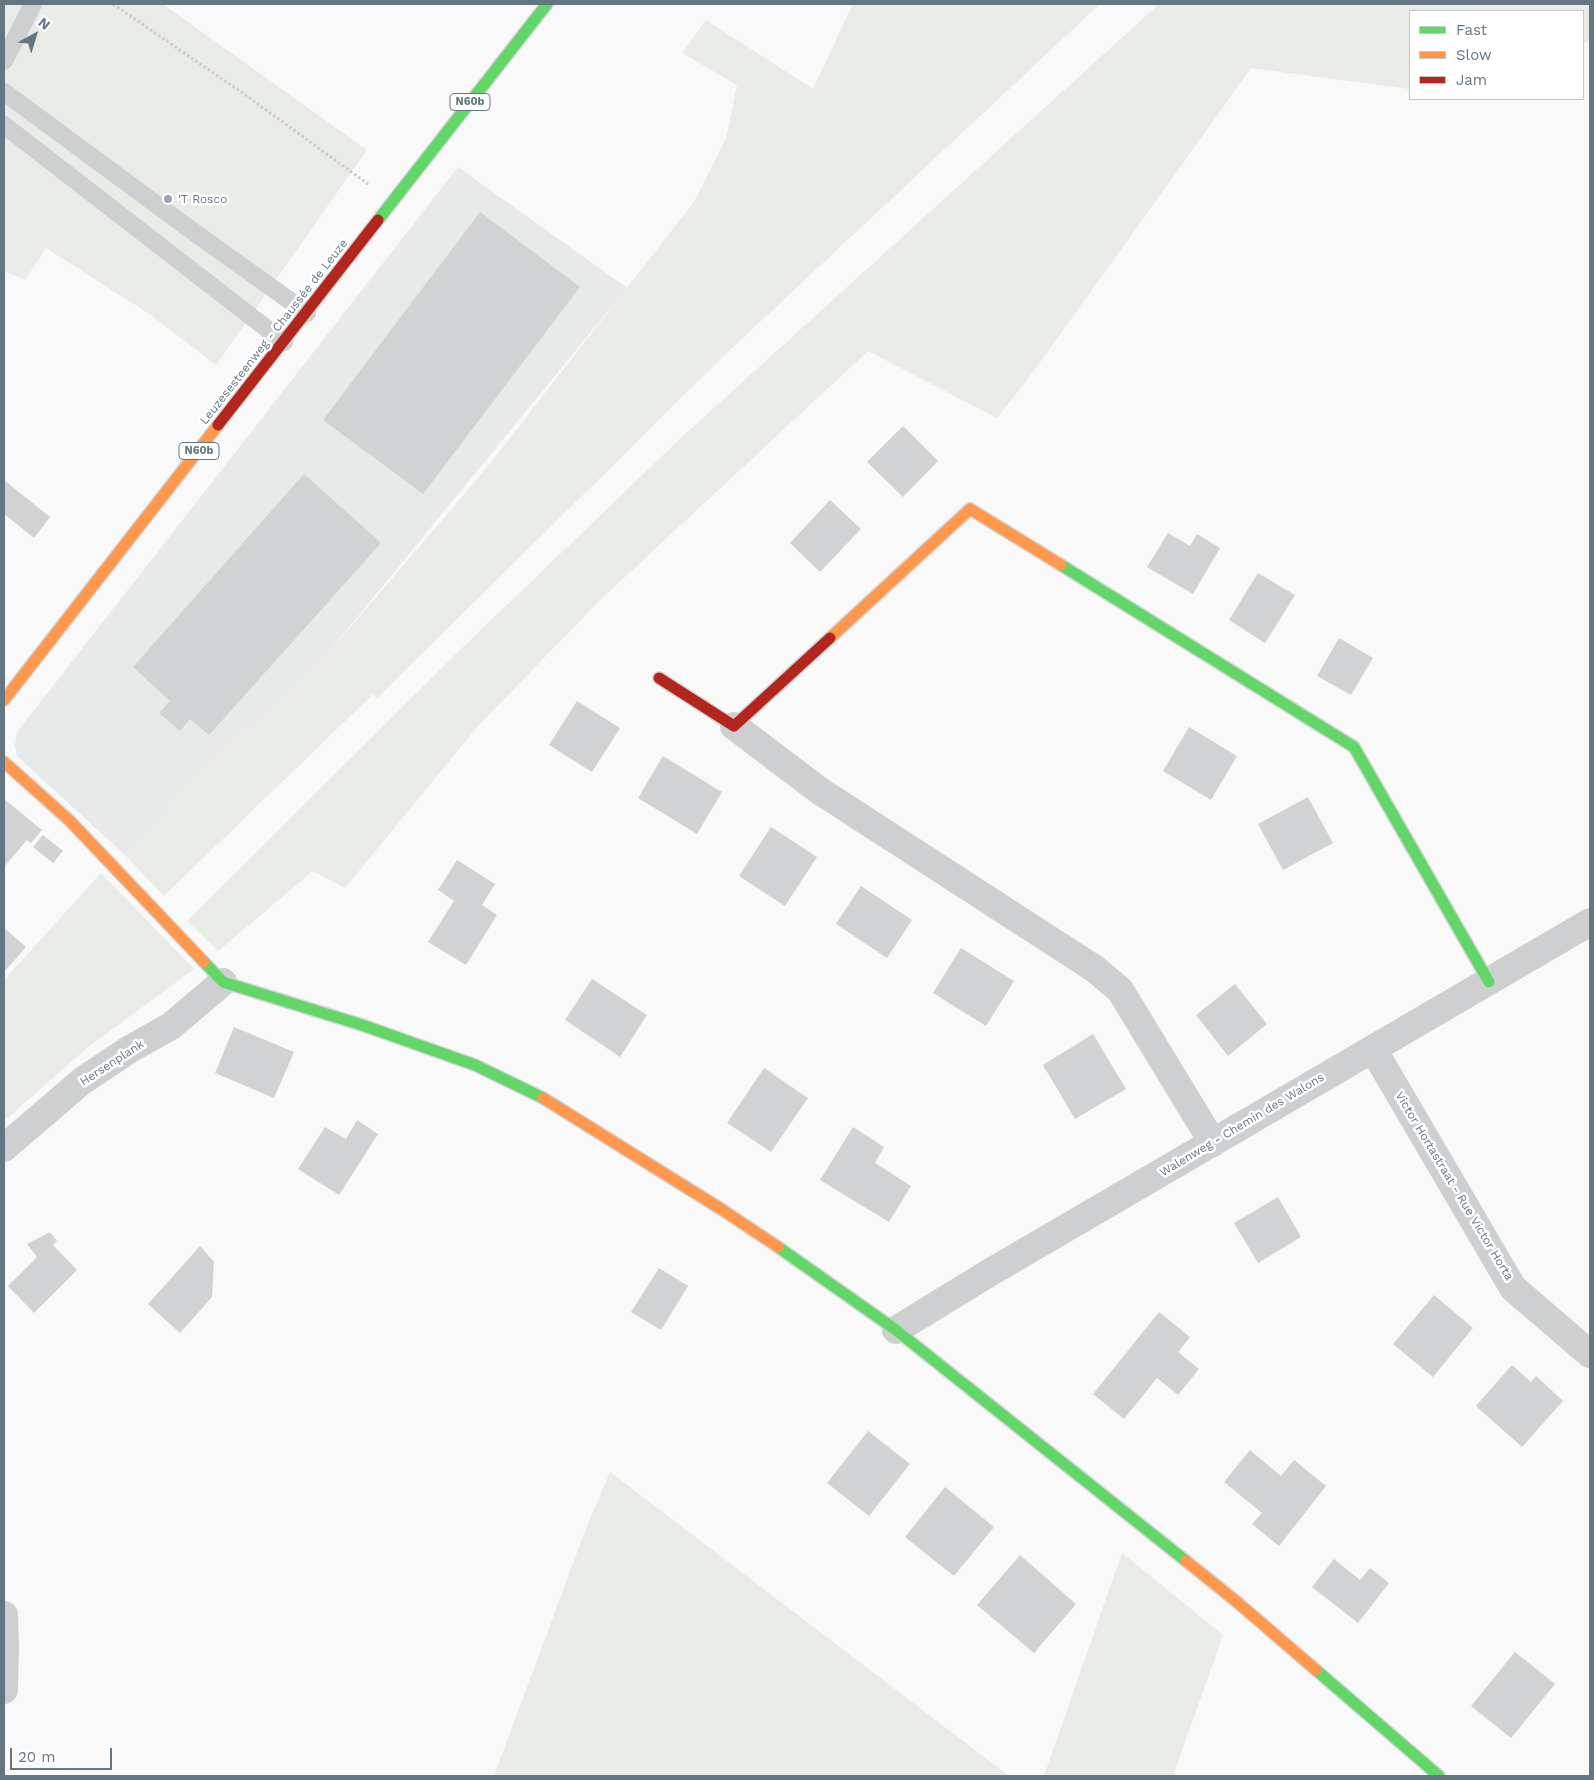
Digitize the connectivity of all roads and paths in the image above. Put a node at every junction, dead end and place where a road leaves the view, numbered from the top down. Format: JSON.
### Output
{"nodes":[{"id":1,"x":33,"y":4,"type":"edge"},
{"id":2,"x":114,"y":4,"type":"edge"},
{"id":3,"x":547,"y":4,"type":"edge"},
{"id":4,"x":4,"y":60,"type":"edge"},
{"id":5,"x":4,"y":92,"type":"edge"},
{"id":6,"x":4,"y":125,"type":"edge"},
{"id":7,"x":394,"y":201,"type":"junction"},
{"id":8,"x":307,"y":313,"type":"junction"},
{"id":9,"x":284,"y":342,"type":"junction"},
{"id":10,"x":659,"y":678,"type":"dead end"},
{"id":11,"x":4,"y":700,"type":"edge"},
{"id":12,"x":734,"y":726,"type":"junction"},
{"id":13,"x":4,"y":762,"type":"edge"},
{"id":14,"x":1590,"y":922,"type":"edge"},
{"id":15,"x":223,"y":982,"type":"junction"},
{"id":16,"x":1489,"y":982,"type":"junction"},
{"id":17,"x":1373,"y":1049,"type":"junction"},
{"id":18,"x":1213,"y":1143,"type":"junction"},
{"id":19,"x":4,"y":1148,"type":"edge"},
{"id":20,"x":896,"y":1330,"type":"junction"},
{"id":21,"x":1590,"y":1354,"type":"edge"},
{"id":22,"x":4,"y":1615,"type":"edge"},
{"id":23,"x":4,"y":1690,"type":"edge"},
{"id":24,"x":1439,"y":1776,"type":"edge"}],
"edges":[{"from":1,"to":4,"type":"lane"},
{"from":2,"to":7,"type":"path"},
{"from":3,"to":7,"type":"street","name":"Leuzesesteenweg - Chaussée de Leuze","number":"N60b"},
{"from":5,"to":8,"type":"lane"},
{"from":6,"to":9,"type":"lane"},
{"from":7,"to":8,"type":"street","name":"Leuzesesteenweg - Chaussée de Leuze","number":"N60b"},
{"from":8,"to":9,"type":"street","name":"Leuzesesteenweg - Chaussée de Leuze","number":"N60b"},
{"from":9,"to":11,"type":"street","name":"Leuzesesteenweg - Chaussée de Leuze","number":"N60b"},
{"from":10,"to":12,"type":"street"},
{"from":12,"to":16,"type":"street"},
{"from":12,"to":18,"type":"street"},
{"from":13,"to":15,"type":"street"},
{"from":14,"to":16,"type":"street","name":"Walenweg - Chemin des Walons"},
{"from":15,"to":19,"type":"street","name":"Hersenplank"},
{"from":15,"to":20,"type":"street"},
{"from":16,"to":17,"type":"street","name":"Walenweg - Chemin des Walons"},
{"from":17,"to":18,"type":"street","name":"Walenweg - Chemin des Walons"},
{"from":17,"to":21,"type":"street","name":"Victor Hortastraat - Rue Victor Horta"},
{"from":18,"to":20,"type":"street","name":"Walenweg - Chemin des Walons"},
{"from":20,"to":24,"type":"street"},
{"from":22,"to":23,"type":"street"}]}
